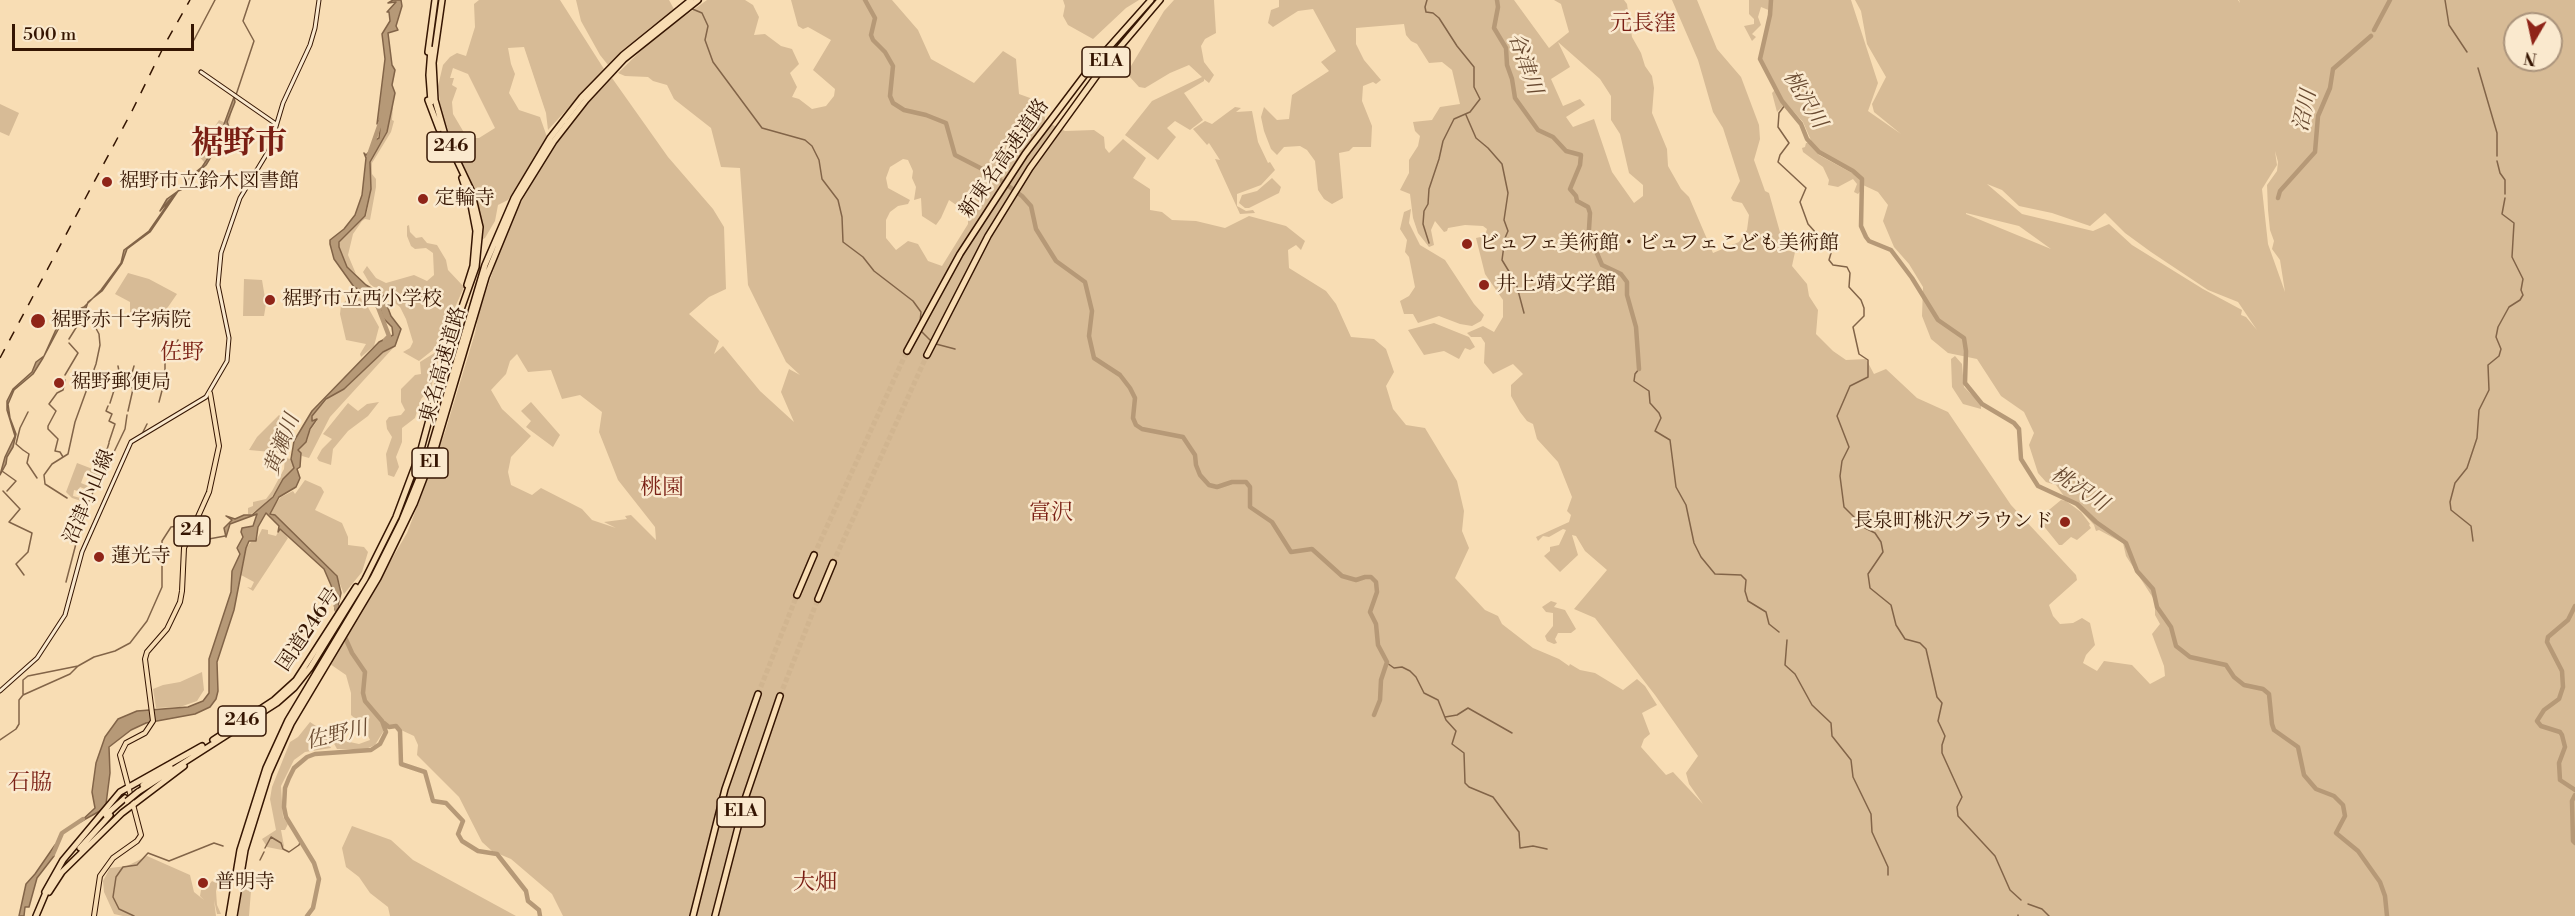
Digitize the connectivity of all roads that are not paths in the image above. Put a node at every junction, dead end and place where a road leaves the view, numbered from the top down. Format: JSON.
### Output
{"nodes":[{"id":1,"x":319,"y":0,"type":"edge"},
{"id":2,"x":440,"y":0,"type":"edge"},
{"id":3,"x":691,"y":0,"type":"edge"},
{"id":4,"x":698,"y":0,"type":"edge"},
{"id":5,"x":1151,"y":0,"type":"edge"},
{"id":6,"x":1160,"y":0,"type":"edge"},
{"id":7,"x":656,"y":29,"type":"junction"},
{"id":8,"x":433,"y":46,"type":"junction"},
{"id":9,"x":201,"y":72,"type":"dead end"},
{"id":10,"x":276,"y":123,"type":"junction"},
{"id":11,"x":439,"y":129,"type":"junction"},
{"id":12,"x":445,"y":135,"type":"junction"},
{"id":13,"x":476,"y":302,"type":"junction"},
{"id":14,"x":462,"y":303,"type":"junction"},
{"id":15,"x":457,"y":317,"type":"tunnel mouth"},
{"id":16,"x":451,"y":334,"type":"tunnel mouth"},
{"id":17,"x":907,"y":351,"type":"tunnel mouth"},
{"id":18,"x":927,"y":355,"type":"tunnel mouth"},
{"id":19,"x":210,"y":393,"type":"junction"},
{"id":20,"x":814,"y":555,"type":"tunnel mouth"},
{"id":21,"x":833,"y":563,"type":"tunnel mouth"},
{"id":22,"x":797,"y":595,"type":"tunnel mouth"},
{"id":23,"x":818,"y":599,"type":"tunnel mouth"},
{"id":24,"x":330,"y":633,"type":"junction"},
{"id":25,"x":334,"y":647,"type":"junction"},
{"id":26,"x":0,"y":691,"type":"edge"},
{"id":27,"x":758,"y":694,"type":"tunnel mouth"},
{"id":28,"x":780,"y":696,"type":"tunnel mouth"},
{"id":29,"x":233,"y":731,"type":"junction"},
{"id":30,"x":202,"y":746,"type":"junction"},
{"id":31,"x":128,"y":786,"type":"junction"},
{"id":32,"x":137,"y":791,"type":"junction"},
{"id":33,"x":126,"y":799,"type":"junction"},
{"id":34,"x":134,"y":804,"type":"junction"},
{"id":35,"x":61,"y":873,"type":"junction"},
{"id":36,"x":45,"y":892,"type":"junction"},
{"id":37,"x":37,"y":916,"type":"edge"},
{"id":38,"x":94,"y":916,"type":"edge"},
{"id":39,"x":229,"y":916,"type":"edge"},
{"id":40,"x":234,"y":916,"type":"edge"},
{"id":41,"x":693,"y":916,"type":"edge"},
{"id":42,"x":715,"y":916,"type":"edge"}],
"edges":[{"from":1,"to":10,"type":"main road","name":"沼津小山線"},
{"from":2,"to":8,"type":"highway","number":"246"},
{"from":2,"to":11,"type":"highway"},
{"from":2,"to":12,"type":"highway"},
{"from":3,"to":7,"type":"highway","name":"東名高速道路","number":"E1"},
{"from":4,"to":7,"type":"highway","name":"東名高速道路","number":"E1"},
{"from":5,"to":17,"type":"highway","name":"新東名高速道路","number":"E1A"},
{"from":6,"to":18,"type":"highway","name":"新東名高速道路","number":"E1A"},
{"from":7,"to":13,"type":"highway","name":"東名高速道路","number":"E1"},
{"from":7,"to":13,"type":"highway","name":"東名高速道路","number":"E1"},
{"from":8,"to":11,"type":"highway","number":"246"},
{"from":8,"to":12,"type":"highway","number":"246"},
{"from":9,"to":10,"type":"main road"},
{"from":10,"to":19,"type":"main road","name":"沼津小山線"},
{"from":11,"to":14,"type":"highway","number":"246"},
{"from":12,"to":14,"type":"highway","number":"246"},
{"from":13,"to":25,"type":"highway","name":"東名高速道路","number":"E1"},
{"from":14,"to":15,"type":"highway","number":"246"},
{"from":16,"to":24,"type":"highway","name":"国道246号","number":"246"},
{"from":19,"to":26,"type":"main road","name":"沼津小山線"},
{"from":19,"to":31,"type":"main road","number":"24"},
{"from":20,"to":22,"type":"highway"},
{"from":21,"to":23,"type":"highway"},
{"from":24,"to":29,"type":"highway","name":"国道246号","number":"246"},
{"from":24,"to":30,"type":"highway","name":"国道246号","number":"246"},
{"from":25,"to":39,"type":"highway","name":"東名高速道路","number":"E1"},
{"from":25,"to":40,"type":"highway","name":"東名高速道路","number":"E1"},
{"from":27,"to":41,"type":"highway","number":"E1A"},
{"from":28,"to":42,"type":"highway","number":"E1A"},
{"from":29,"to":32,"type":"highway","name":"国道246号","number":"246"},
{"from":29,"to":34,"type":"highway"},
{"from":30,"to":31,"type":"highway"},
{"from":30,"to":32,"type":"highway","name":"国道246号","number":"246"},
{"from":31,"to":34,"type":"main road","number":"24"},
{"from":31,"to":36,"type":"highway"},
{"from":32,"to":33,"type":"highway","name":"国道246号","number":"246","bridge":true},
{"from":33,"to":35,"type":"highway","name":"国道246号","number":"246"},
{"from":33,"to":36,"type":"highway","name":"国道246号","number":"246"},
{"from":34,"to":35,"type":"highway"},
{"from":34,"to":38,"type":"main road","number":"24"},
{"from":35,"to":37,"type":"highway","name":"国道246号","number":"246"},
{"from":36,"to":37,"type":"highway","name":"国道246号","number":"246"}]}
